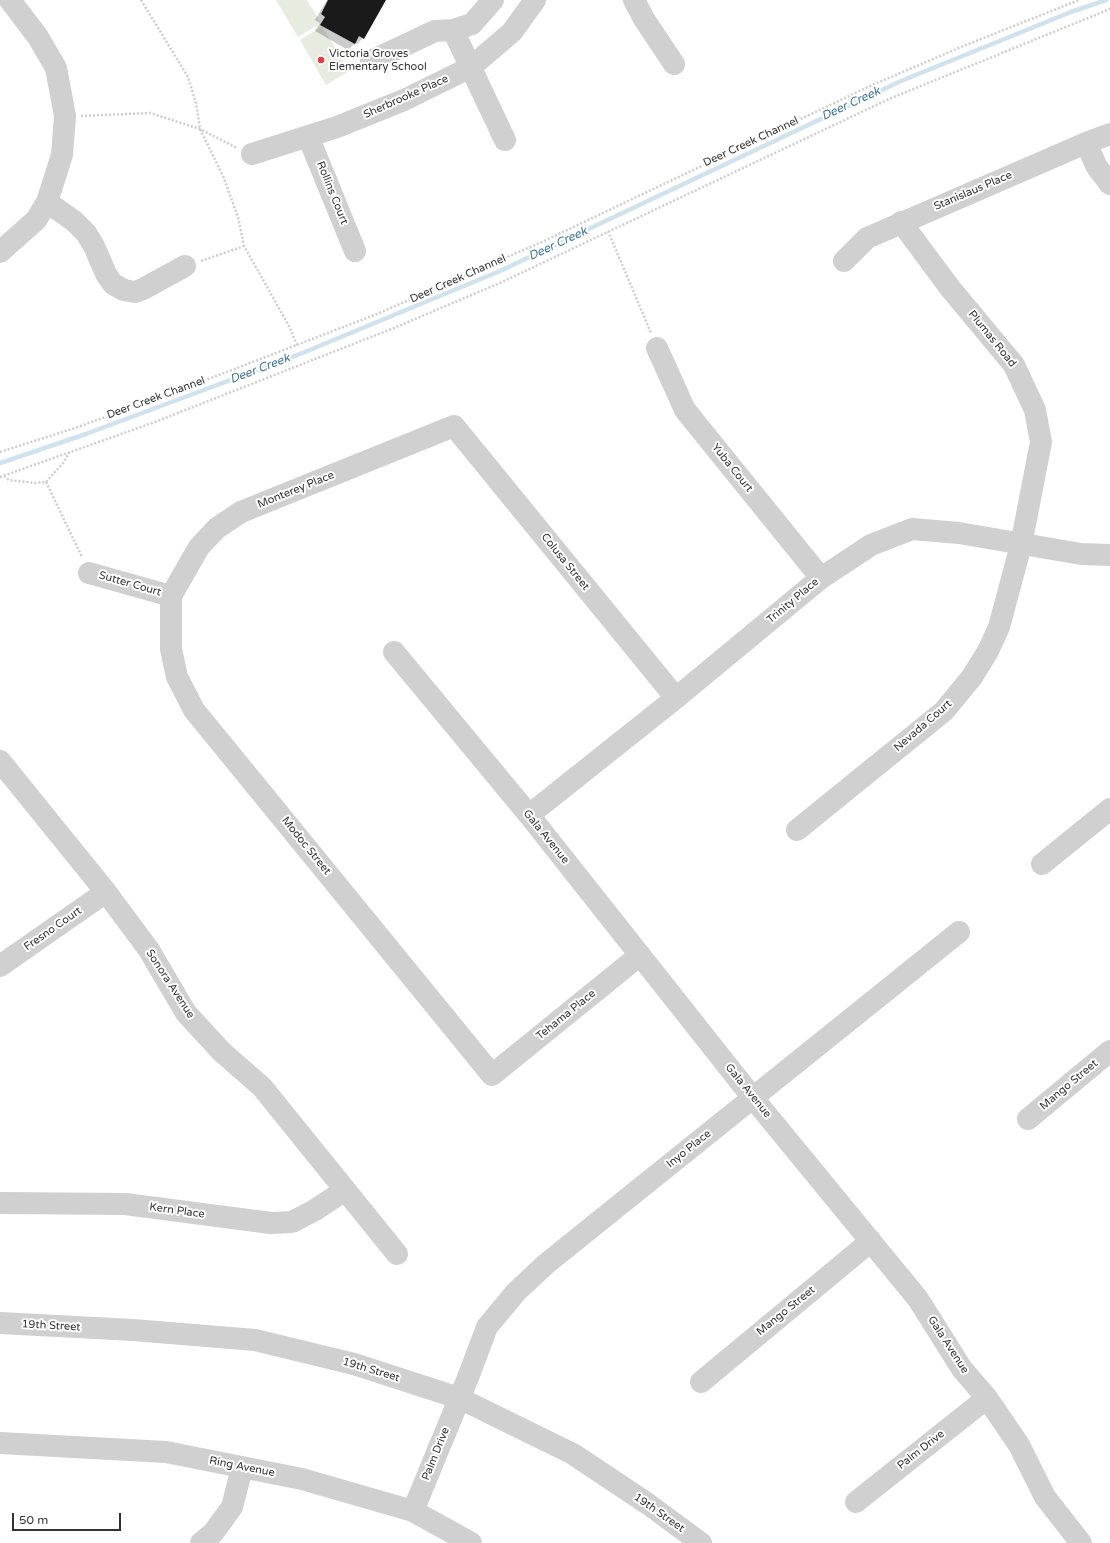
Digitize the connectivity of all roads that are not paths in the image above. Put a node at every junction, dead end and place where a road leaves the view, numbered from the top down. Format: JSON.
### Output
{"nodes":[{"id":1,"x":10,"y":0,"type":"edge"},
{"id":2,"x":493,"y":0,"type":"edge"},
{"id":3,"x":535,"y":0,"type":"edge"},
{"id":4,"x":634,"y":0,"type":"edge"},
{"id":5,"x":453,"y":30,"type":"junction"},
{"id":6,"x":371,"y":61,"type":"dead end"},
{"id":7,"x":674,"y":64,"type":"dead end"},
{"id":8,"x":471,"y":67,"type":"junction"},
{"id":9,"x":1110,"y":134,"type":"edge"},
{"id":10,"x":308,"y":136,"type":"junction"},
{"id":11,"x":505,"y":140,"type":"dead end"},
{"id":12,"x":1086,"y":143,"type":"junction"},
{"id":13,"x":252,"y":154,"type":"road end"},
{"id":14,"x":1110,"y":184,"type":"edge"},
{"id":15,"x":47,"y":202,"type":"junction"},
{"id":16,"x":900,"y":222,"type":"junction"},
{"id":17,"x":355,"y":251,"type":"dead end"},
{"id":18,"x":0,"y":252,"type":"edge"},
{"id":19,"x":844,"y":261,"type":"dead end"},
{"id":20,"x":185,"y":266,"type":"road end"},
{"id":21,"x":657,"y":348,"type":"road end"},
{"id":22,"x":454,"y":426,"type":"joint"},
{"id":23,"x":1021,"y":545,"type":"junction"},
{"id":24,"x":1110,"y":555,"type":"edge"},
{"id":25,"x":89,"y":573,"type":"road end"},
{"id":26,"x":821,"y":578,"type":"junction"},
{"id":27,"x":170,"y":596,"type":"junction"},
{"id":28,"x":394,"y":652,"type":"dead end"},
{"id":29,"x":676,"y":698,"type":"junction"},
{"id":30,"x":0,"y":761,"type":"edge"},
{"id":31,"x":1110,"y":809,"type":"edge"},
{"id":32,"x":529,"y":815,"type":"junction"},
{"id":33,"x":796,"y":830,"type":"dead end"},
{"id":34,"x":1042,"y":864,"type":"dead end"},
{"id":35,"x":106,"y":892,"type":"junction"},
{"id":36,"x":959,"y":932,"type":"dead end"},
{"id":37,"x":640,"y":955,"type":"junction"},
{"id":38,"x":0,"y":966,"type":"edge"},
{"id":39,"x":1110,"y":1051,"type":"edge"},
{"id":40,"x":492,"y":1075,"type":"joint"},
{"id":41,"x":754,"y":1098,"type":"junction"},
{"id":42,"x":1028,"y":1119,"type":"dead end"},
{"id":43,"x":345,"y":1190,"type":"junction"},
{"id":44,"x":0,"y":1203,"type":"edge"},
{"id":45,"x":871,"y":1241,"type":"junction"},
{"id":46,"x":397,"y":1254,"type":"dead end"},
{"id":47,"x":0,"y":1323,"type":"edge"},
{"id":48,"x":701,"y":1382,"type":"dead end"},
{"id":49,"x":459,"y":1398,"type":"junction"},
{"id":50,"x":987,"y":1398,"type":"junction"},
{"id":51,"x":0,"y":1443,"type":"edge"},
{"id":52,"x":242,"y":1468,"type":"junction"},
{"id":53,"x":856,"y":1502,"type":"dead end"},
{"id":54,"x":413,"y":1511,"type":"junction"},
{"id":55,"x":201,"y":1543,"type":"edge"},
{"id":56,"x":471,"y":1543,"type":"edge"},
{"id":57,"x":701,"y":1543,"type":"edge"},
{"id":58,"x":1081,"y":1543,"type":"edge"}],
"edges":[{"from":1,"to":15,"type":"street"},
{"from":2,"to":5,"type":"street"},
{"from":3,"to":8,"type":"street","name":"Sherbrooke Place"},
{"from":4,"to":7,"type":"street"},
{"from":5,"to":6,"type":"street"},
{"from":5,"to":8,"type":"street"},
{"from":8,"to":10,"type":"street","name":"Sherbrooke Place"},
{"from":8,"to":11,"type":"street"},
{"from":9,"to":12,"type":"street","name":"Stanislaus Place"},
{"from":10,"to":13,"type":"street","name":"Sherbrooke Place"},
{"from":10,"to":17,"type":"street","name":"Rollins Court"},
{"from":12,"to":14,"type":"street"},
{"from":12,"to":16,"type":"street","name":"Stanislaus Place"},
{"from":15,"to":18,"type":"street"},
{"from":15,"to":20,"type":"street"},
{"from":16,"to":19,"type":"street","name":"Stanislaus Place"},
{"from":16,"to":23,"type":"street","name":"Plumas Road"},
{"from":21,"to":26,"type":"street","name":"Yuba Court"},
{"from":22,"to":27,"type":"street","name":"Monterey Place"},
{"from":22,"to":29,"type":"street","name":"Colusa Street"},
{"from":23,"to":24,"type":"street","name":"Trinity Place"},
{"from":23,"to":26,"type":"street","name":"Trinity Place"},
{"from":23,"to":33,"type":"street","name":"Nevada Court"},
{"from":25,"to":27,"type":"street","name":"Sutter Court"},
{"from":26,"to":29,"type":"street","name":"Trinity Place"},
{"from":27,"to":40,"type":"street","name":"Modoc Street"},
{"from":28,"to":32,"type":"street","name":"Gala Avenue"},
{"from":29,"to":32,"type":"street","name":"Trinity Place"},
{"from":30,"to":35,"type":"street","name":"Sonora Avenue"},
{"from":31,"to":34,"type":"street"},
{"from":32,"to":37,"type":"street","name":"Gala Avenue"},
{"from":35,"to":38,"type":"street","name":"Fresno Court"},
{"from":35,"to":43,"type":"street","name":"Sonora Avenue"},
{"from":36,"to":41,"type":"street","name":"Inyo Place"},
{"from":37,"to":40,"type":"street","name":"Tehama Place"},
{"from":37,"to":41,"type":"street","name":"Gala Avenue"},
{"from":39,"to":42,"type":"street","name":"Mango Street"},
{"from":41,"to":45,"type":"street","name":"Gala Avenue"},
{"from":41,"to":49,"type":"street","name":"Inyo Place"},
{"from":43,"to":44,"type":"street","name":"Kern Place"},
{"from":43,"to":46,"type":"street","name":"Sonora Avenue"},
{"from":45,"to":48,"type":"street","name":"Mango Street"},
{"from":45,"to":50,"type":"street","name":"Gala Avenue"},
{"from":47,"to":49,"type":"street","name":"19th Street"},
{"from":49,"to":54,"type":"street","name":"Palm Drive"},
{"from":49,"to":57,"type":"street","name":"19th Street"},
{"from":50,"to":53,"type":"street","name":"Palm Drive"},
{"from":50,"to":58,"type":"street","name":"Gala Avenue"},
{"from":51,"to":52,"type":"street","name":"Ring Avenue"},
{"from":52,"to":54,"type":"street","name":"Ring Avenue"},
{"from":52,"to":55,"type":"street"},
{"from":54,"to":56,"type":"street","name":"Ring Avenue"}]}
